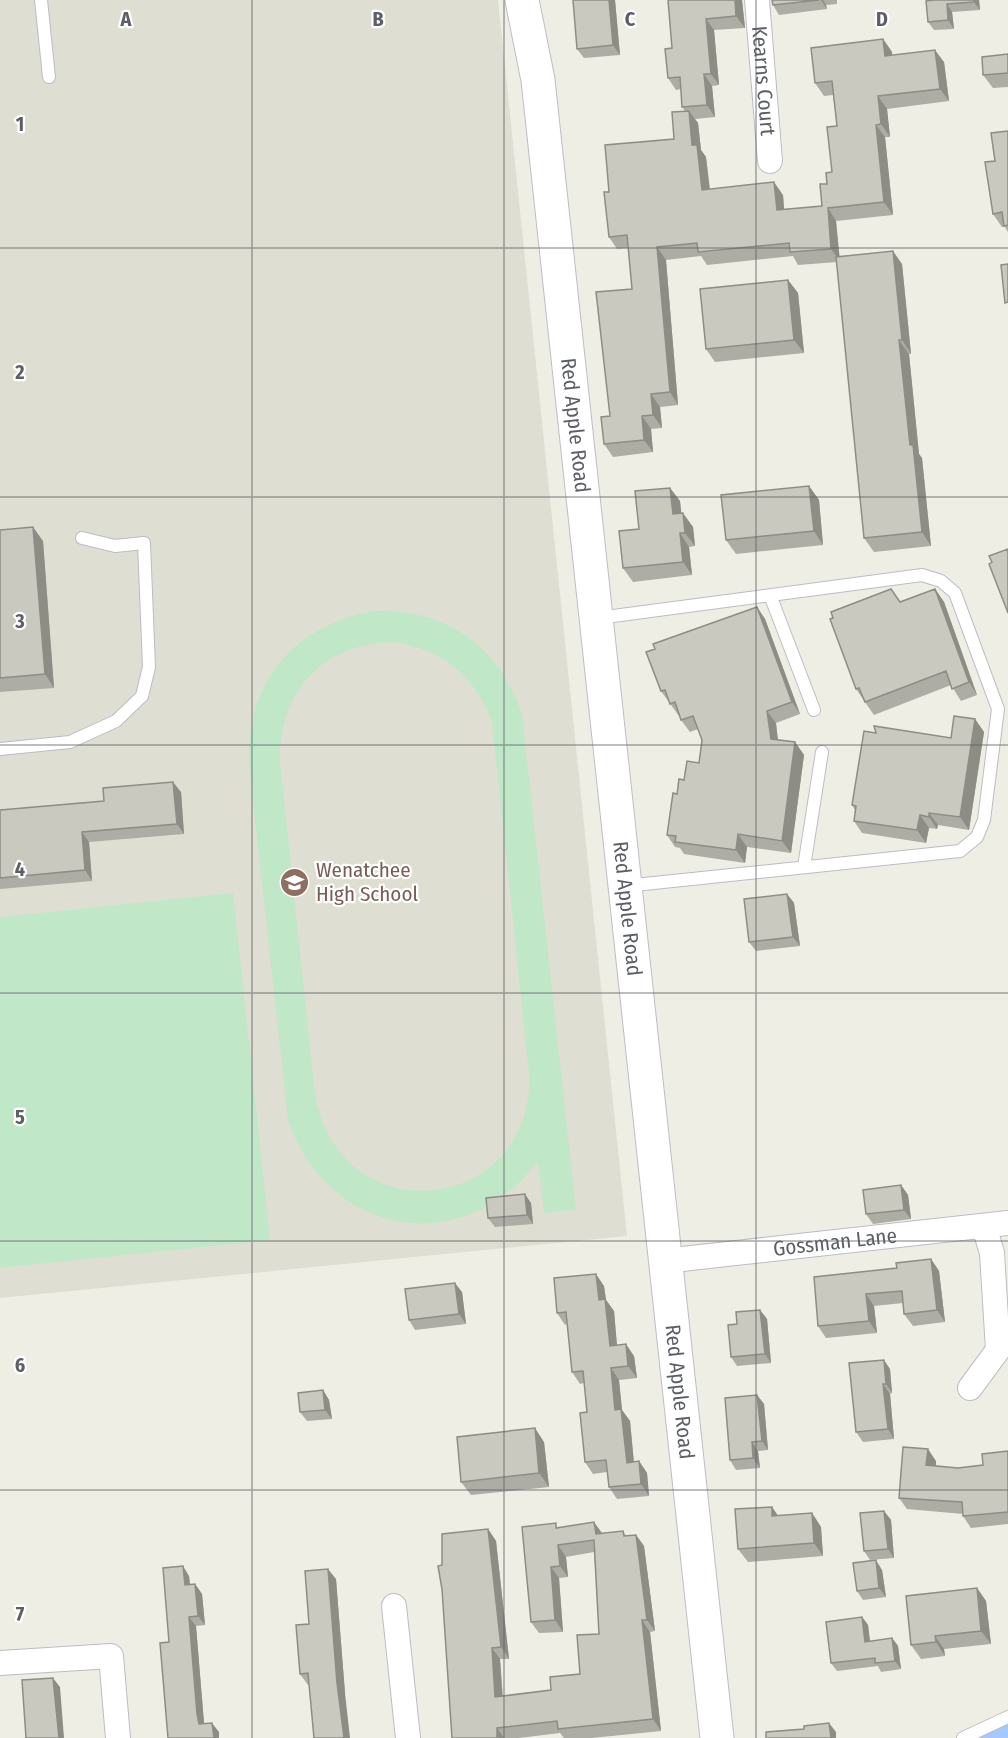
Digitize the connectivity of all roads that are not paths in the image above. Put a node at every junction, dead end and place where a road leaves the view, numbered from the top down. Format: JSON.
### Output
{"nodes":[{"id":1,"x":41,"y":0,"type":"edge"},
{"id":2,"x":522,"y":0,"type":"edge"},
{"id":3,"x":538,"y":0,"type":"edge"},
{"id":4,"x":757,"y":0,"type":"edge"},
{"id":5,"x":49,"y":77,"type":"dead end"},
{"id":6,"x":538,"y":80,"type":"junction"},
{"id":7,"x":770,"y":161,"type":"dead end"},
{"id":8,"x":82,"y":538,"type":"dead end"},
{"id":9,"x":770,"y":595,"type":"junction"},
{"id":10,"x":595,"y":618,"type":"junction"},
{"id":11,"x":1003,"y":708,"type":"edge"},
{"id":12,"x":814,"y":710,"type":"dead end"},
{"id":13,"x":0,"y":749,"type":"edge"},
{"id":14,"x":822,"y":752,"type":"dead end"},
{"id":15,"x":804,"y":867,"type":"junction"},
{"id":16,"x":624,"y":886,"type":"junction"},
{"id":17,"x":1008,"y":1223,"type":"edge"},
{"id":18,"x":984,"y":1226,"type":"junction"},
{"id":19,"x":664,"y":1261,"type":"junction"},
{"id":20,"x":970,"y":1388,"type":"dead end"},
{"id":21,"x":394,"y":1606,"type":"dead end"},
{"id":22,"x":0,"y":1663,"type":"edge"},
{"id":23,"x":1008,"y":1717,"type":"edge"},
{"id":24,"x":118,"y":1738,"type":"edge"},
{"id":25,"x":408,"y":1738,"type":"edge"},
{"id":26,"x":717,"y":1738,"type":"edge"},
{"id":27,"x":963,"y":1738,"type":"edge"}],
"edges":[{"from":1,"to":5,"type":"lane"},
{"from":2,"to":6,"type":"street","name":"Red Apple Road"},
{"from":3,"to":6,"type":"street","name":"Red Apple Road"},
{"from":4,"to":7,"type":"street","name":"Kearns Court"},
{"from":6,"to":10,"type":"street","name":"Red Apple Road"},
{"from":8,"to":13,"type":"lane"},
{"from":9,"to":10,"type":"lane"},
{"from":9,"to":11,"type":"lane"},
{"from":9,"to":12,"type":"lane"},
{"from":10,"to":16,"type":"street","name":"Red Apple Road"},
{"from":11,"to":15,"type":"lane"},
{"from":14,"to":15,"type":"lane"},
{"from":15,"to":16,"type":"lane"},
{"from":16,"to":19,"type":"street","name":"Red Apple Road"},
{"from":17,"to":18,"type":"street","name":"Gossman Lane"},
{"from":18,"to":19,"type":"street","name":"Gossman Lane"},
{"from":18,"to":20,"type":"street"},
{"from":19,"to":26,"type":"street","name":"Red Apple Road"},
{"from":21,"to":25,"type":"street"},
{"from":22,"to":24,"type":"street"},
{"from":23,"to":27,"type":"lane"}]}
